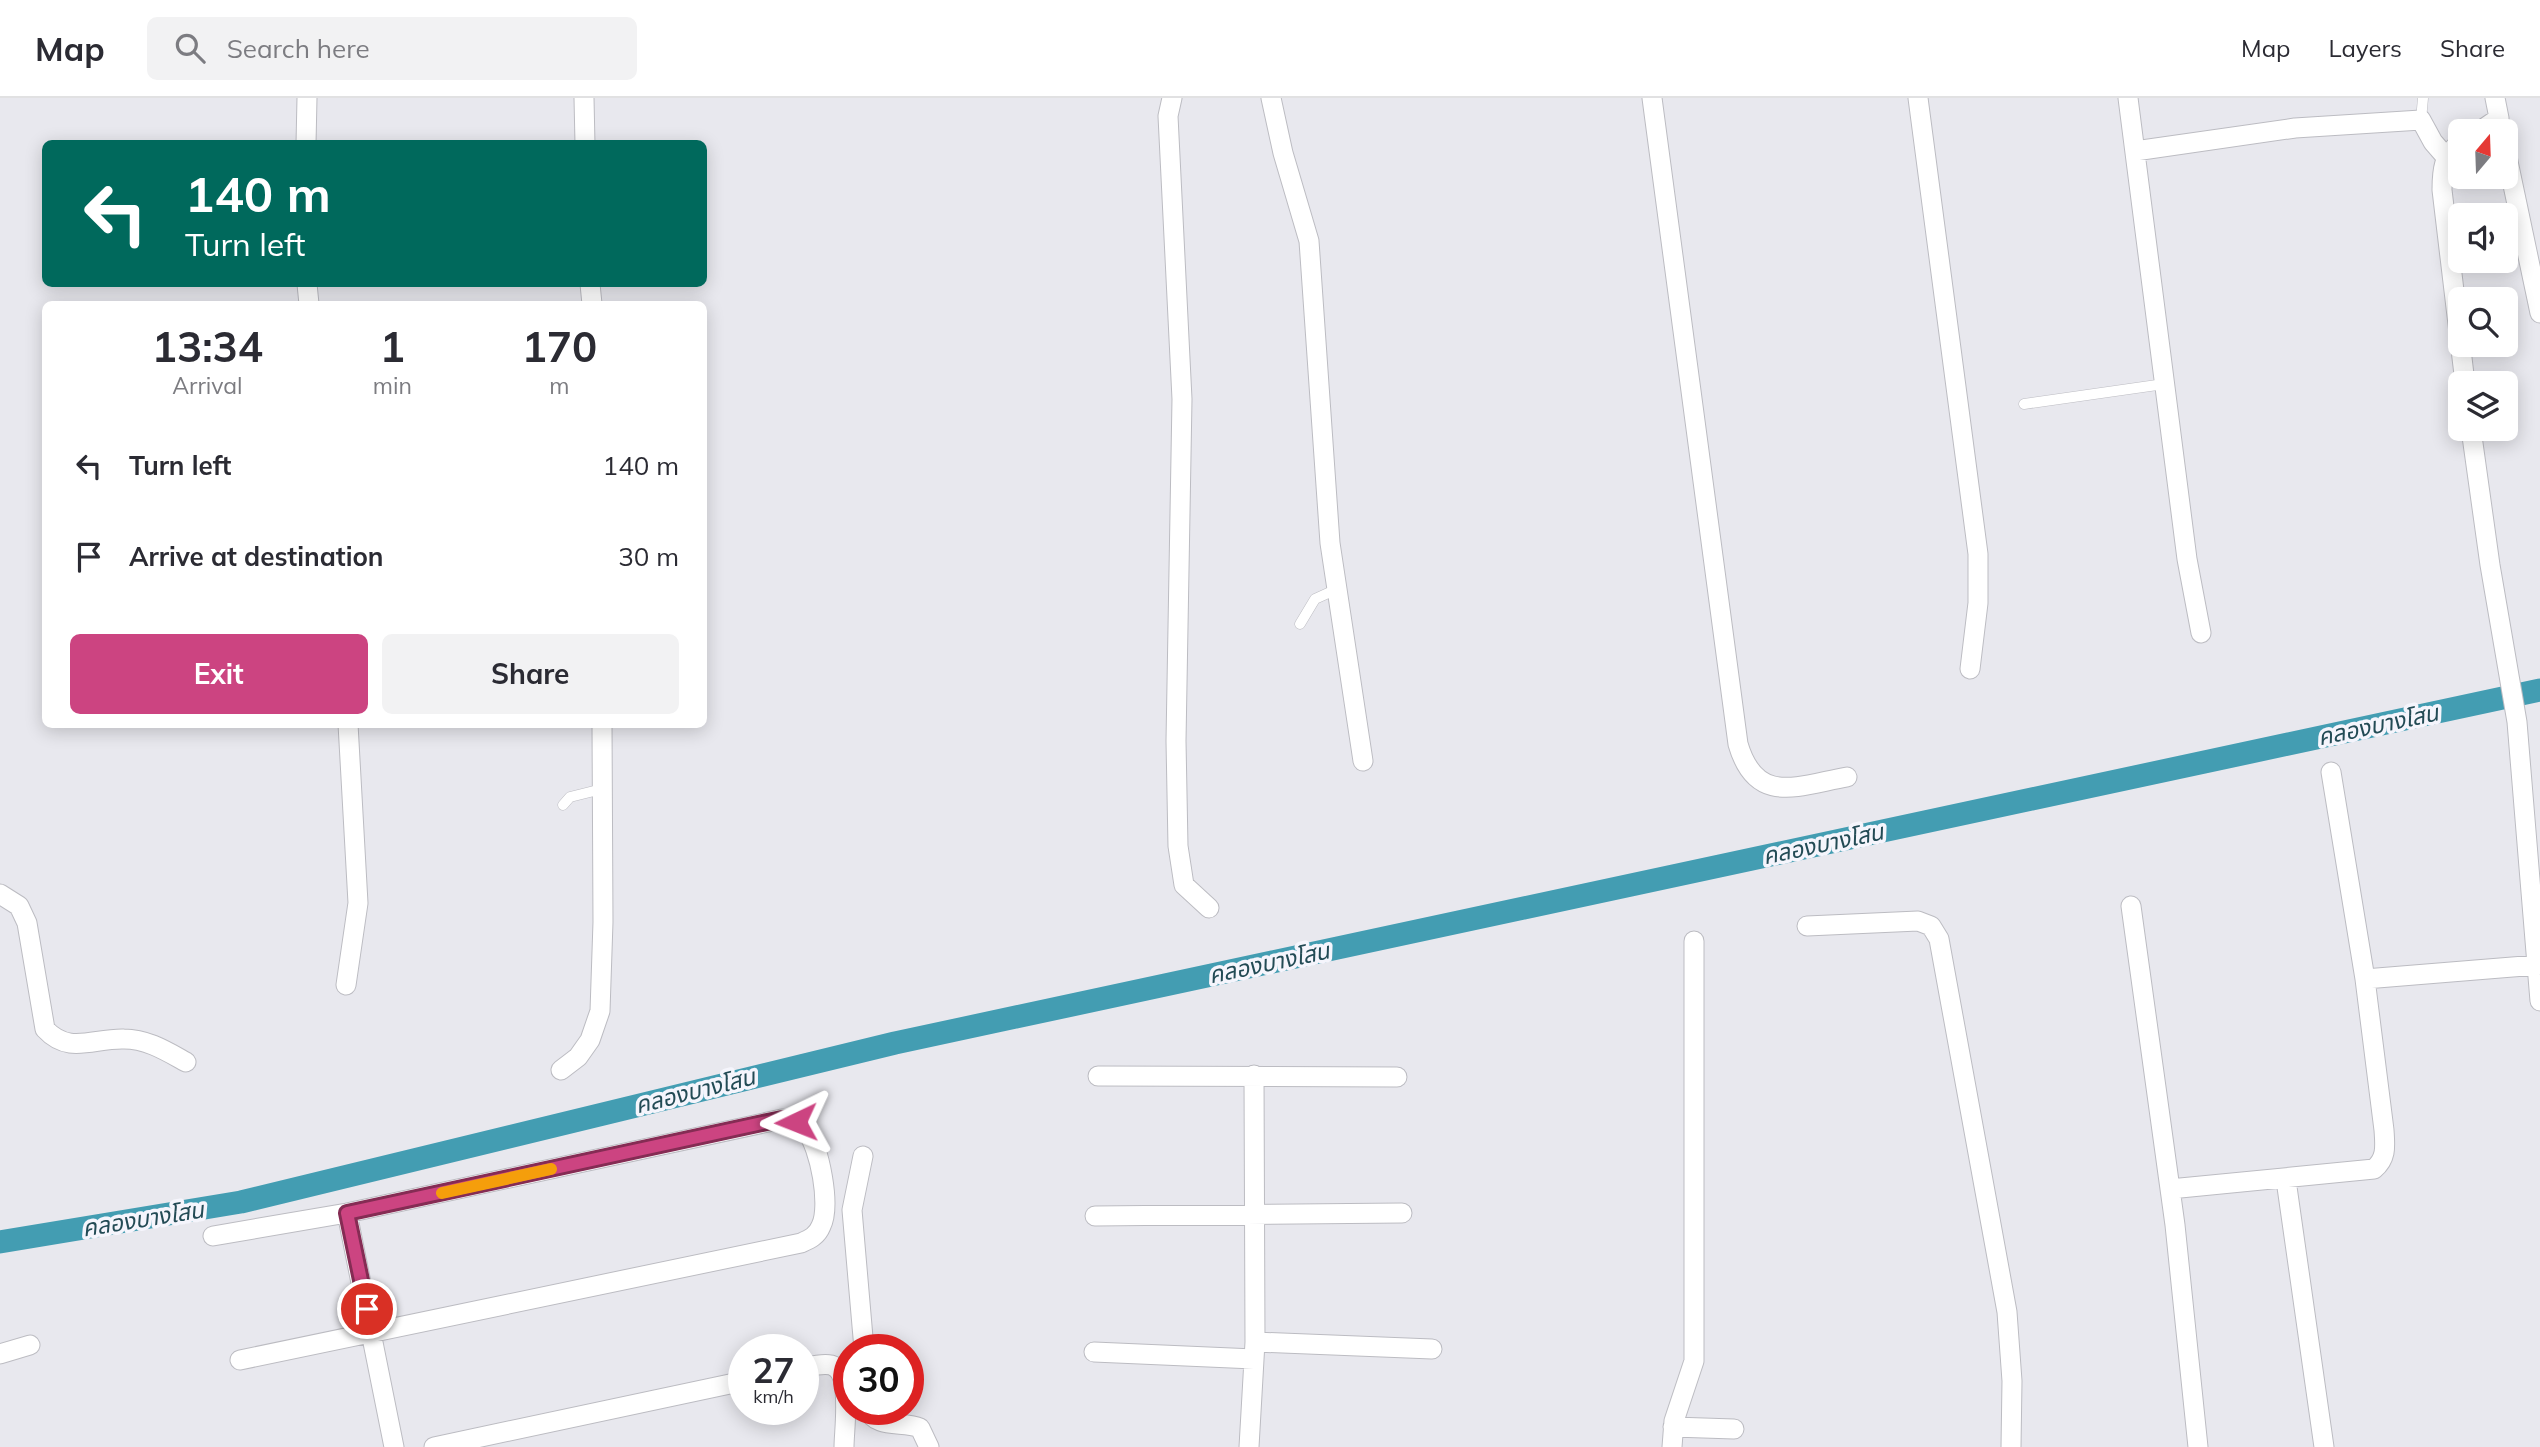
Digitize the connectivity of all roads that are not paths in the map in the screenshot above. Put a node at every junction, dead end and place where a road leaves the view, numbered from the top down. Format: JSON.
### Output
{"nodes":[{"id":1,"x":307,"y":98,"type":"edge"},
{"id":2,"x":584,"y":98,"type":"edge"},
{"id":3,"x":1172,"y":98,"type":"edge"},
{"id":4,"x":1271,"y":98,"type":"edge"},
{"id":5,"x":1652,"y":98,"type":"edge"},
{"id":6,"x":1918,"y":98,"type":"edge"},
{"id":7,"x":2128,"y":98,"type":"edge"},
{"id":8,"x":2423,"y":98,"type":"edge"},
{"id":9,"x":2495,"y":98,"type":"edge"},
{"id":10,"x":2499,"y":119,"type":"edge"},
{"id":11,"x":2421,"y":120,"type":"junction"},
{"id":12,"x":306,"y":140,"type":"edge"},
{"id":13,"x":585,"y":140,"type":"edge"},
{"id":14,"x":2448,"y":148,"type":"edge"},
{"id":15,"x":2135,"y":151,"type":"junction"},
{"id":16,"x":2448,"y":160,"type":"edge"},
{"id":17,"x":2514,"y":189,"type":"edge"},
{"id":18,"x":2540,"y":313,"type":"edge"},
{"id":19,"x":2464,"y":371,"type":"edge"},
{"id":20,"x":2164,"y":384,"type":"junction"},
{"id":21,"x":2024,"y":404,"type":"dead end"},
{"id":22,"x":2473,"y":441,"type":"edge"},
{"id":23,"x":1337,"y":589,"type":"junction"},
{"id":24,"x":1300,"y":624,"type":"dead end"},
{"id":25,"x":2201,"y":633,"type":"dead end"},
{"id":26,"x":1970,"y":669,"type":"dead end"},
{"id":27,"x":348,"y":728,"type":"edge"},
{"id":28,"x":602,"y":728,"type":"edge"},
{"id":29,"x":1363,"y":761,"type":"dead end"},
{"id":30,"x":2331,"y":772,"type":"dead end"},
{"id":31,"x":1847,"y":777,"type":"dead end"},
{"id":32,"x":602,"y":789,"type":"junction"},
{"id":33,"x":563,"y":805,"type":"dead end"},
{"id":34,"x":0,"y":894,"type":"edge"},
{"id":35,"x":2131,"y":906,"type":"dead end"},
{"id":36,"x":1209,"y":908,"type":"dead end"},
{"id":37,"x":1807,"y":926,"type":"dead end"},
{"id":38,"x":1694,"y":941,"type":"dead end"},
{"id":39,"x":2537,"y":965,"type":"junction"},
{"id":40,"x":2365,"y":979,"type":"junction"},
{"id":41,"x":346,"y":985,"type":"dead end"},
{"id":42,"x":2540,"y":1001,"type":"edge"},
{"id":43,"x":186,"y":1062,"type":"dead end"},
{"id":44,"x":561,"y":1070,"type":"dead end"},
{"id":45,"x":1254,"y":1075,"type":"junction"},
{"id":46,"x":1098,"y":1076,"type":"dead end"},
{"id":47,"x":1397,"y":1077,"type":"dead end"},
{"id":48,"x":863,"y":1156,"type":"dead end"},
{"id":49,"x":2287,"y":1180,"type":"junction"},
{"id":50,"x":2170,"y":1189,"type":"junction"},
{"id":51,"x":347,"y":1213,"type":"junction"},
{"id":52,"x":1402,"y":1213,"type":"dead end"},
{"id":53,"x":1254,"y":1214,"type":"junction"},
{"id":54,"x":1095,"y":1216,"type":"dead end"},
{"id":55,"x":213,"y":1236,"type":"dead end"},
{"id":56,"x":372,"y":1333,"type":"junction"},
{"id":57,"x":862,"y":1334,"type":"edge"},
{"id":58,"x":30,"y":1345,"type":"dead end"},
{"id":59,"x":1432,"y":1349,"type":"dead end"},
{"id":60,"x":1255,"y":1351,"type":"junction"},
{"id":61,"x":1094,"y":1352,"type":"dead end"},
{"id":62,"x":0,"y":1354,"type":"edge"},
{"id":63,"x":240,"y":1360,"type":"dead end"},
{"id":64,"x":819,"y":1365,"type":"edge"},
{"id":65,"x":728,"y":1384,"type":"edge"},
{"id":66,"x":902,"y":1425,"type":"edge"},
{"id":67,"x":1673,"y":1427,"type":"junction"},
{"id":68,"x":1734,"y":1429,"type":"dead end"},
{"id":69,"x":394,"y":1447,"type":"edge"},
{"id":70,"x":434,"y":1447,"type":"edge"},
{"id":71,"x":844,"y":1447,"type":"edge"},
{"id":72,"x":929,"y":1447,"type":"edge"},
{"id":73,"x":1249,"y":1447,"type":"edge"},
{"id":74,"x":1672,"y":1447,"type":"edge"},
{"id":75,"x":2011,"y":1447,"type":"edge"},
{"id":76,"x":2198,"y":1447,"type":"edge"},
{"id":77,"x":2324,"y":1447,"type":"edge"}],
"edges":[{"from":1,"to":12,"type":"street"},
{"from":2,"to":13,"type":"street"},
{"from":3,"to":36,"type":"street"},
{"from":4,"to":23,"type":"street"},
{"from":5,"to":31,"type":"street"},
{"from":6,"to":26,"type":"street"},
{"from":7,"to":15,"type":"street"},
{"from":8,"to":11,"type":"lane"},
{"from":9,"to":10,"type":"street"},
{"from":11,"to":14,"type":"street"},
{"from":11,"to":15,"type":"street"},
{"from":15,"to":20,"type":"street"},
{"from":16,"to":19,"type":"street"},
{"from":17,"to":18,"type":"street"},
{"from":20,"to":21,"type":"lane"},
{"from":20,"to":25,"type":"street"},
{"from":22,"to":39,"type":"street"},
{"from":23,"to":24,"type":"lane"},
{"from":23,"to":29,"type":"street"},
{"from":27,"to":41,"type":"street"},
{"from":28,"to":32,"type":"street"},
{"from":30,"to":40,"type":"street"},
{"from":32,"to":33,"type":"lane"},
{"from":32,"to":44,"type":"street"},
{"from":34,"to":43,"type":"street"},
{"from":35,"to":50,"type":"street"},
{"from":37,"to":75,"type":"street"},
{"from":38,"to":67,"type":"street"},
{"from":39,"to":40,"type":"street"},
{"from":39,"to":42,"type":"street"},
{"from":40,"to":49,"type":"street"},
{"from":45,"to":46,"type":"street"},
{"from":45,"to":47,"type":"street"},
{"from":45,"to":53,"type":"street"},
{"from":48,"to":57,"type":"street"},
{"from":49,"to":50,"type":"street"},
{"from":49,"to":77,"type":"street"},
{"from":50,"to":76,"type":"street"},
{"from":51,"to":55,"type":"street"},
{"from":51,"to":56,"type":"street"},
{"from":51,"to":56,"type":"street"},
{"from":52,"to":53,"type":"street"},
{"from":53,"to":54,"type":"street"},
{"from":53,"to":60,"type":"street"},
{"from":56,"to":63,"type":"street"},
{"from":56,"to":69,"type":"street"},
{"from":58,"to":62,"type":"street"},
{"from":59,"to":60,"type":"street"},
{"from":60,"to":61,"type":"street"},
{"from":60,"to":73,"type":"street"},
{"from":64,"to":71,"type":"street"},
{"from":65,"to":70,"type":"street"},
{"from":66,"to":72,"type":"street"},
{"from":67,"to":68,"type":"street"},
{"from":67,"to":74,"type":"street"}]}
